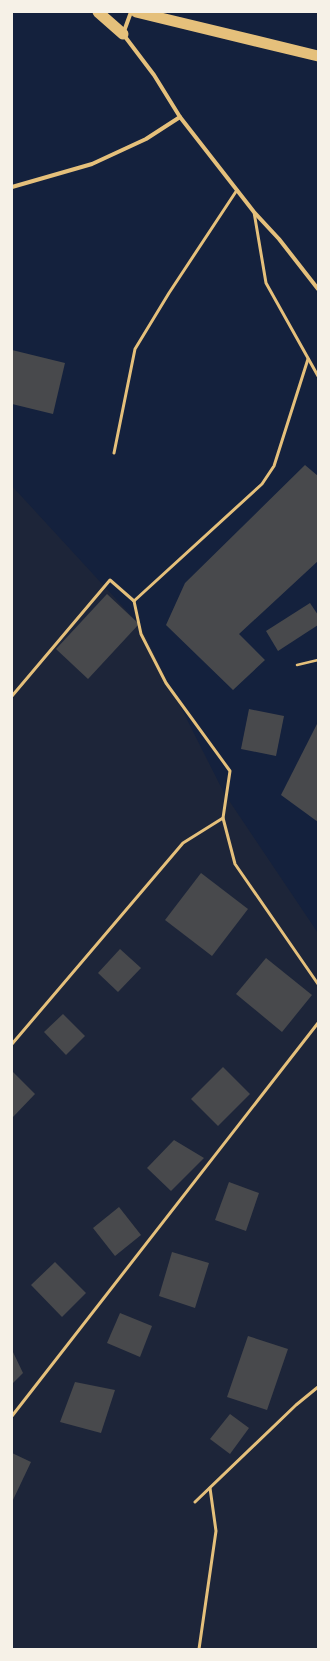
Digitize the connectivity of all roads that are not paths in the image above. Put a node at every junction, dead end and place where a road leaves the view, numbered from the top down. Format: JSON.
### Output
{"nodes":[{"id":1,"x":98,"y":12,"type":"edge"},
{"id":2,"x":131,"y":12,"type":"edge"},
{"id":3,"x":136,"y":12,"type":"edge"},
{"id":4,"x":123,"y":34,"type":"junction"},
{"id":5,"x":318,"y":56,"type":"edge"},
{"id":6,"x":180,"y":117,"type":"junction"},
{"id":7,"x":12,"y":187,"type":"edge"},
{"id":8,"x":237,"y":190,"type":"junction"},
{"id":9,"x":254,"y":212,"type":"junction"},
{"id":10,"x":318,"y":289,"type":"edge"},
{"id":11,"x":308,"y":359,"type":"junction"},
{"id":12,"x":318,"y":376,"type":"edge"},
{"id":13,"x":114,"y":453,"type":"dead end"},
{"id":14,"x":134,"y":601,"type":"junction"},
{"id":15,"x":12,"y":696,"type":"edge"},
{"id":16,"x":223,"y":818,"type":"junction"},
{"id":17,"x":318,"y":984,"type":"edge"},
{"id":18,"x":318,"y":1023,"type":"edge"},
{"id":19,"x":12,"y":1044,"type":"edge"},
{"id":20,"x":318,"y":1387,"type":"edge"},
{"id":21,"x":12,"y":1416,"type":"edge"},
{"id":22,"x":210,"y":1488,"type":"junction"},
{"id":23,"x":195,"y":1502,"type":"dead end"},
{"id":24,"x":199,"y":1649,"type":"edge"}],
"edges":[{"from":1,"to":4,"type":"highway"},
{"from":2,"to":4,"type":"street"},
{"from":3,"to":5,"type":"highway"},
{"from":4,"to":6,"type":"street"},
{"from":6,"to":7,"type":"street"},
{"from":6,"to":8,"type":"street"},
{"from":8,"to":9,"type":"street"},
{"from":8,"to":13,"type":"lane"},
{"from":9,"to":10,"type":"street"},
{"from":9,"to":11,"type":"lane"},
{"from":11,"to":12,"type":"lane"},
{"from":11,"to":14,"type":"lane"},
{"from":14,"to":15,"type":"lane"},
{"from":14,"to":16,"type":"lane"},
{"from":16,"to":17,"type":"lane"},
{"from":16,"to":19,"type":"lane"},
{"from":18,"to":21,"type":"lane"},
{"from":20,"to":22,"type":"lane"},
{"from":22,"to":23,"type":"lane"},
{"from":22,"to":24,"type":"lane"}]}
